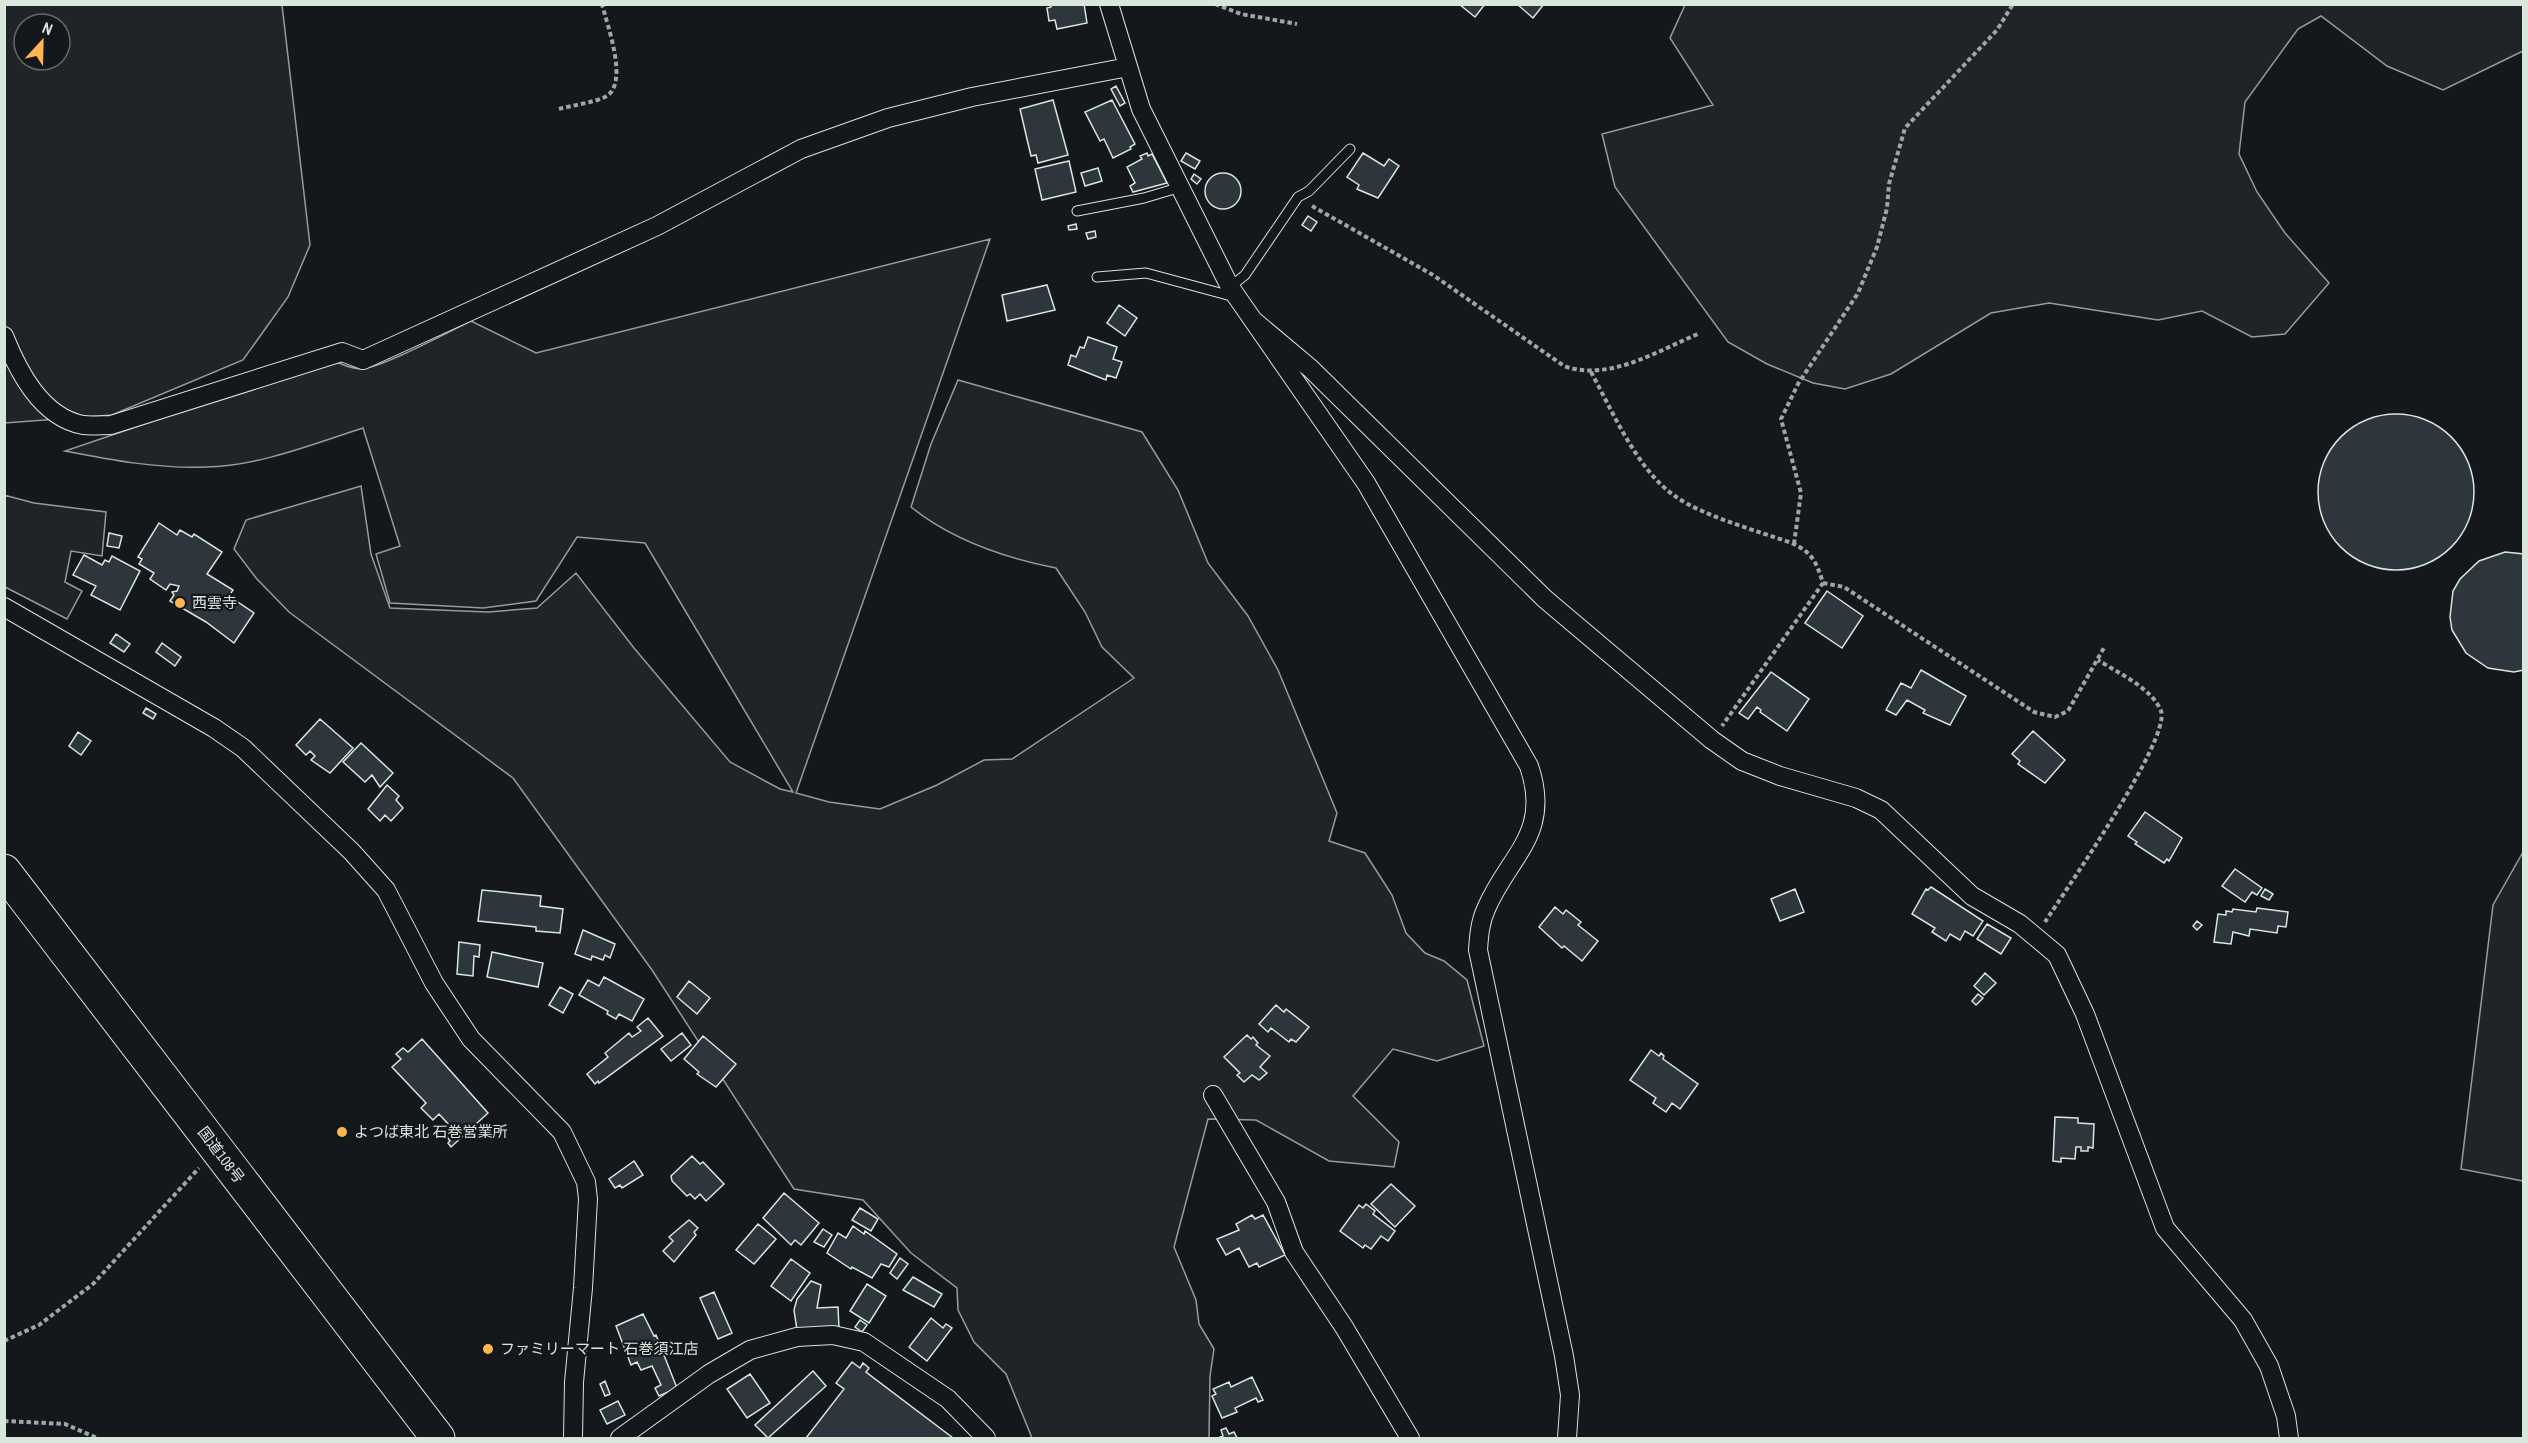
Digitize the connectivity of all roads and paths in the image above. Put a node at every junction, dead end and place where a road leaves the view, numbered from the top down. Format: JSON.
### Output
{"nodes":[{"id":1,"x":602,"y":4,"type":"edge"},
{"id":2,"x":1109,"y":4,"type":"edge"},
{"id":3,"x":1215,"y":4,"type":"edge"},
{"id":4,"x":2013,"y":4,"type":"edge"},
{"id":5,"x":1297,"y":24,"type":"dead end"},
{"id":6,"x":1128,"y":67,"type":"junction"},
{"id":7,"x":559,"y":109,"type":"dead end"},
{"id":8,"x":1350,"y":149,"type":"dead end"},
{"id":9,"x":1181,"y":187,"type":"junction"},
{"id":10,"x":1298,"y":197,"type":"junction"},
{"id":11,"x":1077,"y":211,"type":"dead end"},
{"id":12,"x":1097,"y":277,"type":"dead end"},
{"id":13,"x":1234,"y":292,"type":"junction"},
{"id":14,"x":1254,"y":321,"type":"junction"},
{"id":15,"x":1698,"y":334,"type":"dead end"},
{"id":16,"x":4,"y":336,"type":"edge"},
{"id":17,"x":1591,"y":372,"type":"junction"},
{"id":18,"x":1794,"y":544,"type":"junction"},
{"id":19,"x":1823,"y":583,"type":"junction"},
{"id":20,"x":4,"y":607,"type":"edge"},
{"id":21,"x":2105,"y":646,"type":"dead end"},
{"id":22,"x":2098,"y":660,"type":"junction"},
{"id":23,"x":1712,"y":740,"type":"junction"},
{"id":24,"x":4,"y":871,"type":"edge"},
{"id":25,"x":2036,"y":936,"type":"junction"},
{"id":26,"x":1213,"y":1095,"type":"dead end"},
{"id":27,"x":217,"y":1149,"type":"junction"},
{"id":28,"x":4,"y":1341,"type":"edge"},
{"id":29,"x":4,"y":1421,"type":"edge"},
{"id":30,"x":97,"y":1438,"type":"edge"},
{"id":31,"x":438,"y":1438,"type":"edge"},
{"id":32,"x":573,"y":1438,"type":"edge"},
{"id":33,"x":620,"y":1438,"type":"edge"},
{"id":34,"x":986,"y":1438,"type":"edge"},
{"id":35,"x":1410,"y":1438,"type":"edge"},
{"id":36,"x":1567,"y":1438,"type":"edge"},
{"id":37,"x":2289,"y":1438,"type":"edge"}],
"edges":[{"from":1,"to":7,"type":"path"},
{"from":2,"to":6,"type":"street"},
{"from":3,"to":5,"type":"path"},
{"from":4,"to":18,"type":"path"},
{"from":6,"to":9,"type":"street"},
{"from":6,"to":16,"type":"street"},
{"from":8,"to":10,"type":"lane"},
{"from":9,"to":11,"type":"lane"},
{"from":9,"to":13,"type":"street"},
{"from":10,"to":13,"type":"lane"},
{"from":10,"to":17,"type":"path"},
{"from":12,"to":13,"type":"lane"},
{"from":13,"to":14,"type":"street"},
{"from":14,"to":23,"type":"street"},
{"from":14,"to":36,"type":"street"},
{"from":15,"to":17,"type":"path"},
{"from":17,"to":18,"type":"path"},
{"from":18,"to":19,"type":"path"},
{"from":19,"to":22,"type":"path"},
{"from":19,"to":23,"type":"path"},
{"from":20,"to":32,"type":"street"},
{"from":21,"to":22,"type":"path"},
{"from":22,"to":25,"type":"path"},
{"from":23,"to":25,"type":"street"},
{"from":24,"to":27,"type":"highway","name":"国道108号"},
{"from":25,"to":37,"type":"street"},
{"from":26,"to":35,"type":"street"},
{"from":27,"to":28,"type":"path"},
{"from":27,"to":31,"type":"highway","name":"国道108号"},
{"from":29,"to":30,"type":"path"},
{"from":33,"to":34,"type":"street"}]}
